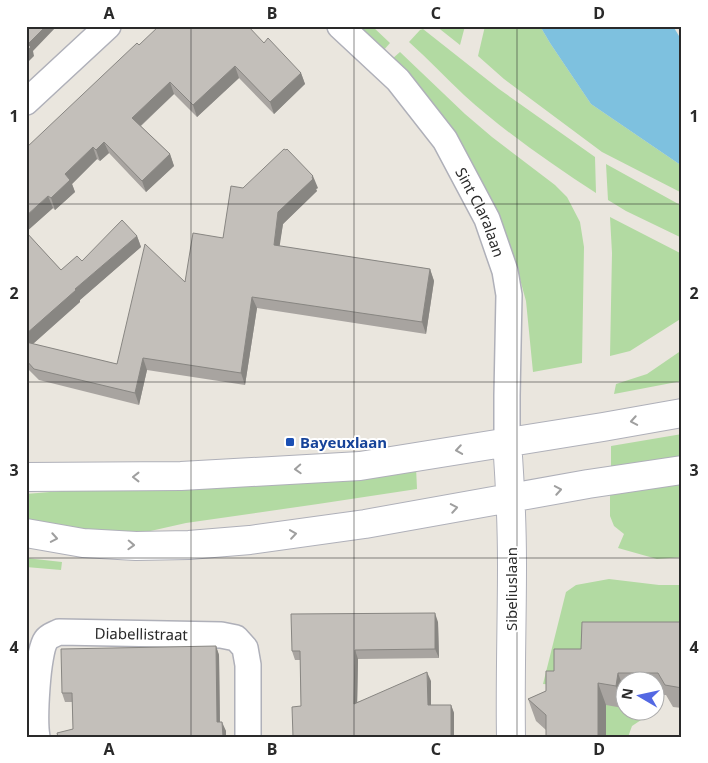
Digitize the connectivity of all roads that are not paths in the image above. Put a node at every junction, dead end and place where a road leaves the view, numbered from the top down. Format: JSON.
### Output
{"nodes":[{"id":1,"x":108,"y":26,"type":"edge"},
{"id":2,"x":340,"y":26,"type":"edge"},
{"id":3,"x":26,"y":102,"type":"edge"},
{"id":4,"x":682,"y":412,"type":"edge"},
{"id":5,"x":507,"y":442,"type":"junction"},
{"id":6,"x":682,"y":470,"type":"edge"},
{"id":7,"x":26,"y":477,"type":"edge"},
{"id":8,"x":510,"y":499,"type":"junction"},
{"id":9,"x":26,"y":533,"type":"edge"},
{"id":10,"x":37,"y":737,"type":"edge"},
{"id":11,"x":248,"y":737,"type":"edge"},
{"id":12,"x":511,"y":737,"type":"edge"}],
"edges":[{"from":1,"to":3,"type":"street"},
{"from":2,"to":5,"type":"street","name":"Sint Claralaan"},
{"from":4,"to":5,"type":"main road","one_way":true},
{"from":5,"to":7,"type":"main road","one_way":true},
{"from":5,"to":8,"type":"main road","name":"Sibeliuslaan"},
{"from":8,"to":6,"type":"main road","one_way":true},
{"from":9,"to":8,"type":"main road","one_way":true},
{"from":8,"to":12,"type":"main road","name":"Sibeliuslaan"},
{"from":10,"to":11,"type":"street","name":"Diabellistraat"}]}
